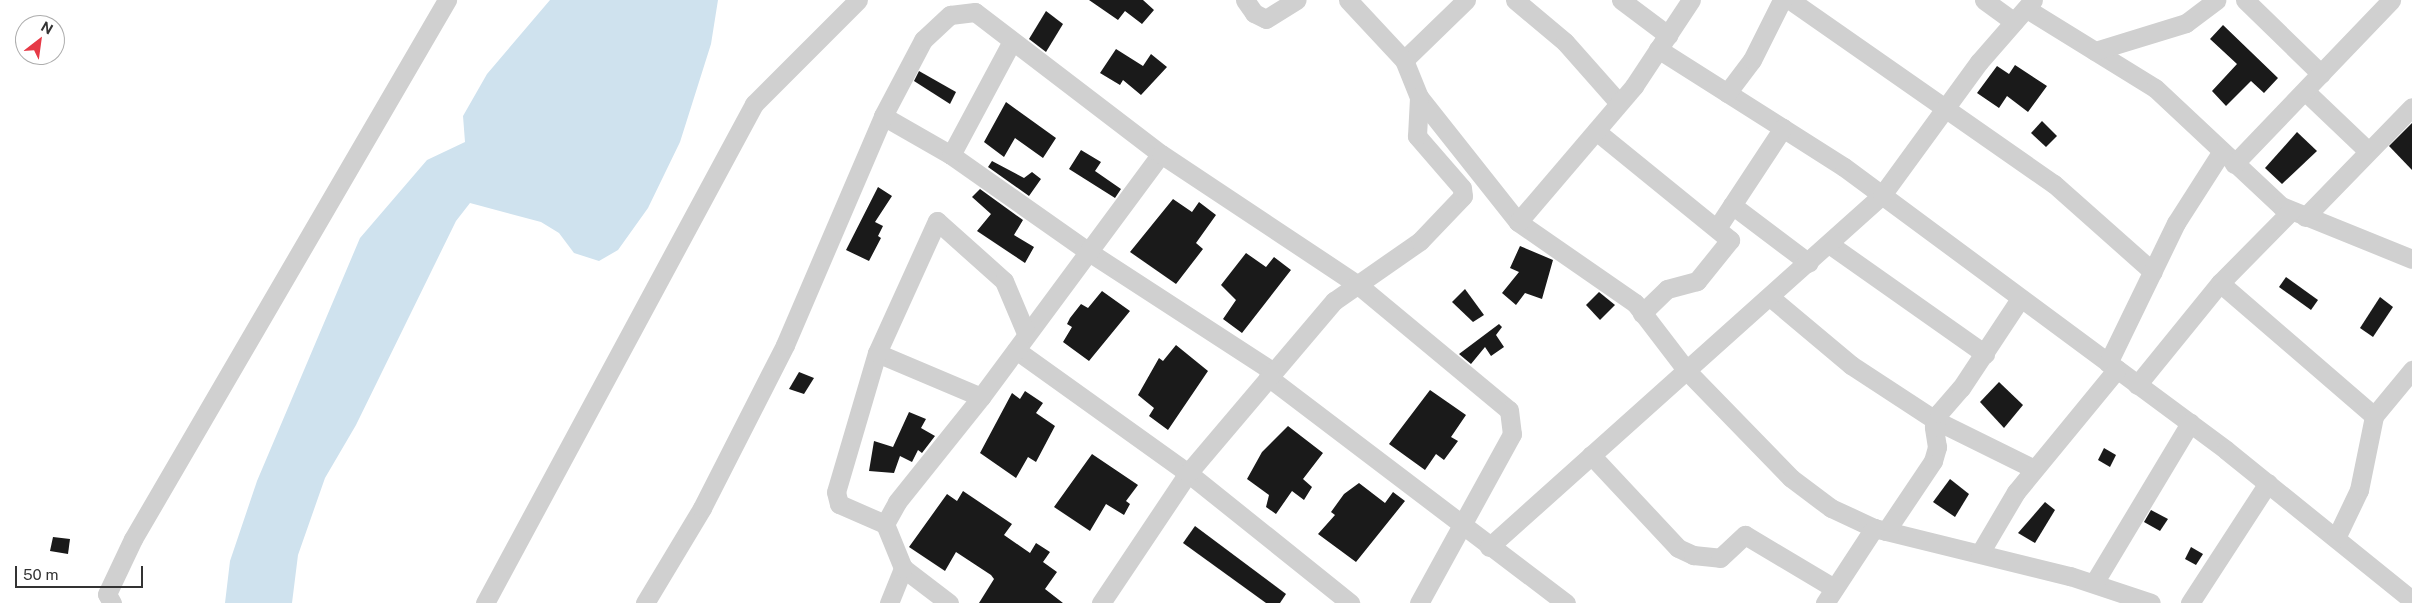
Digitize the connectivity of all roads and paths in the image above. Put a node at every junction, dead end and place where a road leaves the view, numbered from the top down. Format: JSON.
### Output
{"nodes":[{"id":1,"x":447,"y":0,"type":"edge"},
{"id":2,"x":858,"y":0,"type":"edge"},
{"id":3,"x":1245,"y":0,"type":"edge"},
{"id":4,"x":1297,"y":0,"type":"edge"},
{"id":5,"x":1348,"y":0,"type":"edge"},
{"id":6,"x":1466,"y":0,"type":"edge"},
{"id":7,"x":1515,"y":0,"type":"edge"},
{"id":8,"x":1621,"y":0,"type":"edge"},
{"id":9,"x":1691,"y":0,"type":"edge"},
{"id":10,"x":1782,"y":0,"type":"edge"},
{"id":11,"x":1790,"y":0,"type":"edge"},
{"id":12,"x":1984,"y":0,"type":"edge"},
{"id":13,"x":2216,"y":0,"type":"edge"},
{"id":14,"x":2244,"y":0,"type":"edge"},
{"id":15,"x":2390,"y":0,"type":"edge"},
{"id":16,"x":979,"y":6,"type":"edge"},
{"id":17,"x":2025,"y":10,"type":"edge"},
{"id":18,"x":1012,"y":41,"type":"junction"},
{"id":19,"x":1663,"y":42,"type":"junction"},
{"id":20,"x":2095,"y":51,"type":"junction"},
{"id":21,"x":1404,"y":60,"type":"junction"},
{"id":22,"x":2321,"y":74,"type":"junction"},
{"id":23,"x":2305,"y":91,"type":"junction"},
{"id":24,"x":1727,"y":93,"type":"junction"},
{"id":25,"x":1419,"y":97,"type":"junction"},
{"id":26,"x":1619,"y":104,"type":"junction"},
{"id":27,"x":2412,"y":107,"type":"edge"},
{"id":28,"x":1947,"y":110,"type":"junction"},
{"id":29,"x":883,"y":116,"type":"junction"},
{"id":30,"x":1783,"y":128,"type":"junction"},
{"id":31,"x":1596,"y":131,"type":"junction"},
{"id":32,"x":2368,"y":151,"type":"junction"},
{"id":33,"x":1161,"y":154,"type":"junction"},
{"id":34,"x":950,"y":156,"type":"junction"},
{"id":35,"x":2228,"y":158,"type":"junction"},
{"id":36,"x":1882,"y":195,"type":"junction"},
{"id":37,"x":1732,"y":205,"type":"junction"},
{"id":38,"x":2298,"y":214,"type":"junction"},
{"id":39,"x":1518,"y":222,"type":"junction"},
{"id":40,"x":1717,"y":228,"type":"junction"},
{"id":41,"x":1829,"y":244,"type":"junction"},
{"id":42,"x":1089,"y":252,"type":"junction"},
{"id":43,"x":2412,"y":259,"type":"edge"},
{"id":44,"x":1809,"y":263,"type":"junction"},
{"id":45,"x":2153,"y":272,"type":"junction"},
{"id":46,"x":2220,"y":283,"type":"junction"},
{"id":47,"x":1357,"y":284,"type":"junction"},
{"id":48,"x":1770,"y":298,"type":"junction"},
{"id":49,"x":2020,"y":299,"type":"junction"},
{"id":50,"x":1642,"y":313,"type":"junction"},
{"id":51,"x":1026,"y":333,"type":"junction"},
{"id":52,"x":1016,"y":350,"type":"junction"},
{"id":53,"x":877,"y":353,"type":"junction"},
{"id":54,"x":1985,"y":354,"type":"junction"},
{"id":55,"x":2112,"y":366,"type":"junction"},
{"id":56,"x":2412,"y":370,"type":"edge"},
{"id":57,"x":1688,"y":371,"type":"junction"},
{"id":58,"x":1270,"y":374,"type":"junction"},
{"id":59,"x":2137,"y":384,"type":"junction"},
{"id":60,"x":981,"y":397,"type":"junction"},
{"id":61,"x":2374,"y":416,"type":"junction"},
{"id":62,"x":1935,"y":420,"type":"junction"},
{"id":63,"x":2190,"y":423,"type":"junction"},
{"id":64,"x":1591,"y":455,"type":"junction"},
{"id":65,"x":2034,"y":468,"type":"junction"},
{"id":66,"x":1188,"y":473,"type":"junction"},
{"id":67,"x":2268,"y":483,"type":"junction"},
{"id":68,"x":885,"y":524,"type":"junction"},
{"id":69,"x":1460,"y":526,"type":"junction"},
{"id":70,"x":1880,"y":530,"type":"junction"},
{"id":71,"x":2336,"y":538,"type":"junction"},
{"id":72,"x":1489,"y":547,"type":"junction"},
{"id":73,"x":1980,"y":553,"type":"junction"},
{"id":74,"x":903,"y":568,"type":"junction"},
{"id":75,"x":2094,"y":583,"type":"junction"},
{"id":76,"x":1830,"y":596,"type":"edge"},
{"id":77,"x":2412,"y":600,"type":"edge"},
{"id":78,"x":112,"y":603,"type":"edge"},
{"id":79,"x":485,"y":603,"type":"edge"},
{"id":80,"x":645,"y":603,"type":"edge"},
{"id":81,"x":889,"y":603,"type":"edge"},
{"id":82,"x":950,"y":603,"type":"edge"},
{"id":83,"x":1101,"y":603,"type":"edge"},
{"id":84,"x":1350,"y":603,"type":"edge"},
{"id":85,"x":1419,"y":603,"type":"edge"},
{"id":86,"x":1566,"y":603,"type":"edge"},
{"id":87,"x":2151,"y":603,"type":"edge"},
{"id":88,"x":2190,"y":603,"type":"edge"}],
"edges":[{"from":1,"to":78,"type":"street"},
{"from":2,"to":79,"type":"street"},
{"from":3,"to":4,"type":"street"},
{"from":5,"to":21,"type":"street"},
{"from":6,"to":21,"type":"street"},
{"from":7,"to":26,"type":"street"},
{"from":8,"to":19,"type":"street"},
{"from":9,"to":19,"type":"street"},
{"from":10,"to":24,"type":"street"},
{"from":11,"to":28,"type":"street"},
{"from":12,"to":17,"type":"street"},
{"from":13,"to":20,"type":"street"},
{"from":14,"to":22,"type":"street"},
{"from":15,"to":22,"type":"street"},
{"from":16,"to":18,"type":"street"},
{"from":16,"to":29,"type":"street"},
{"from":17,"to":20,"type":"street"},
{"from":17,"to":28,"type":"street"},
{"from":18,"to":33,"type":"street"},
{"from":18,"to":34,"type":"street"},
{"from":19,"to":24,"type":"street"},
{"from":19,"to":26,"type":"street"},
{"from":20,"to":35,"type":"street"},
{"from":21,"to":25,"type":"street"},
{"from":22,"to":23,"type":"street"},
{"from":23,"to":32,"type":"street"},
{"from":23,"to":35,"type":"street"},
{"from":24,"to":30,"type":"street"},
{"from":25,"to":39,"type":"street"},
{"from":25,"to":47,"type":"street"},
{"from":26,"to":31,"type":"street"},
{"from":27,"to":32,"type":"street"},
{"from":28,"to":36,"type":"street"},
{"from":28,"to":45,"type":"street"},
{"from":29,"to":34,"type":"street"},
{"from":29,"to":80,"type":"street"},
{"from":30,"to":36,"type":"street"},
{"from":30,"to":37,"type":"street"},
{"from":31,"to":39,"type":"street"},
{"from":31,"to":40,"type":"street"},
{"from":32,"to":38,"type":"street"},
{"from":33,"to":42,"type":"street"},
{"from":33,"to":47,"type":"street"},
{"from":34,"to":42,"type":"street"},
{"from":35,"to":38,"type":"street"},
{"from":35,"to":45,"type":"street"},
{"from":36,"to":41,"type":"street"},
{"from":36,"to":49,"type":"street"},
{"from":37,"to":40,"type":"street"},
{"from":37,"to":44,"type":"street"},
{"from":38,"to":43,"type":"street"},
{"from":38,"to":46,"type":"street"},
{"from":39,"to":50,"type":"street"},
{"from":40,"to":50,"type":"street"},
{"from":41,"to":44,"type":"street"},
{"from":41,"to":54,"type":"street"},
{"from":42,"to":51,"type":"street"},
{"from":42,"to":58,"type":"street"},
{"from":44,"to":48,"type":"street"},
{"from":45,"to":55,"type":"street"},
{"from":46,"to":59,"type":"street"},
{"from":46,"to":61,"type":"street"},
{"from":47,"to":58,"type":"street"},
{"from":47,"to":69,"type":"street"},
{"from":48,"to":57,"type":"street"},
{"from":48,"to":62,"type":"street"},
{"from":49,"to":54,"type":"street"},
{"from":49,"to":55,"type":"street"},
{"from":50,"to":57,"type":"street"},
{"from":51,"to":52,"type":"street"},
{"from":51,"to":53,"type":"street"},
{"from":52,"to":60,"type":"street"},
{"from":52,"to":66,"type":"street"},
{"from":53,"to":60,"type":"street"},
{"from":53,"to":68,"type":"street"},
{"from":54,"to":62,"type":"street"},
{"from":55,"to":59,"type":"street"},
{"from":55,"to":65,"type":"street"},
{"from":56,"to":61,"type":"street"},
{"from":57,"to":64,"type":"street"},
{"from":57,"to":70,"type":"street"},
{"from":58,"to":66,"type":"street"},
{"from":58,"to":69,"type":"street"},
{"from":59,"to":63,"type":"street"},
{"from":60,"to":68,"type":"street"},
{"from":61,"to":71,"type":"street"},
{"from":62,"to":65,"type":"street"},
{"from":62,"to":70,"type":"street"},
{"from":63,"to":67,"type":"street"},
{"from":63,"to":75,"type":"street"},
{"from":64,"to":72,"type":"street"},
{"from":64,"to":76,"type":"street"},
{"from":65,"to":73,"type":"street"},
{"from":66,"to":83,"type":"street"},
{"from":66,"to":84,"type":"street"},
{"from":67,"to":71,"type":"street"},
{"from":67,"to":88,"type":"street"},
{"from":68,"to":74,"type":"street"},
{"from":69,"to":72,"type":"street"},
{"from":69,"to":85,"type":"street"},
{"from":70,"to":73,"type":"street"},
{"from":70,"to":76,"type":"street"},
{"from":71,"to":77,"type":"street"},
{"from":72,"to":86,"type":"street"},
{"from":73,"to":75,"type":"street"},
{"from":74,"to":81,"type":"street"},
{"from":74,"to":82,"type":"street"},
{"from":75,"to":87,"type":"street"}]}
